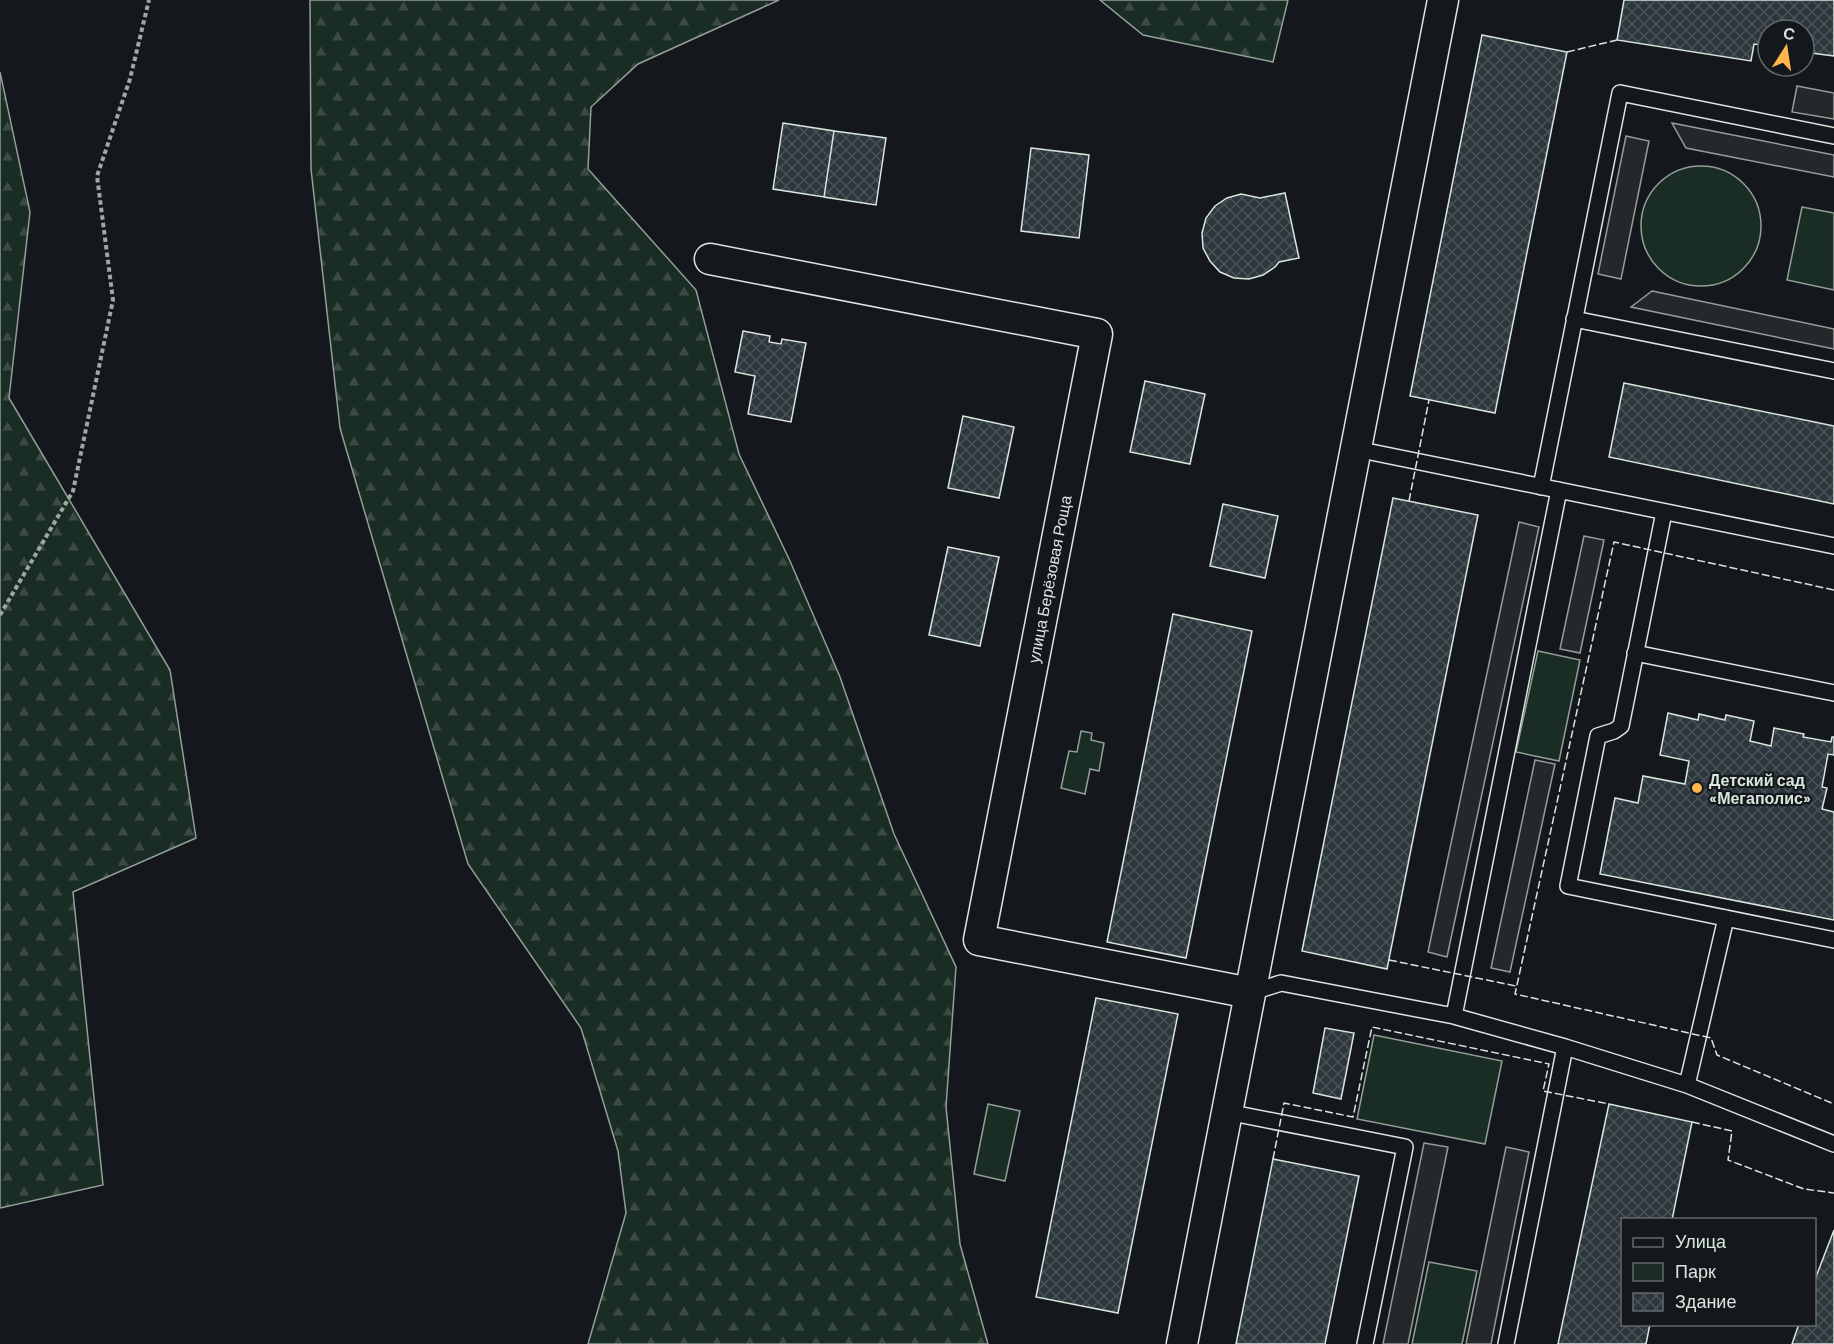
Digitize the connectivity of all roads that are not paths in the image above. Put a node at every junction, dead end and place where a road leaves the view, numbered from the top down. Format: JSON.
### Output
{"nodes":[{"id":1,"x":1443,"y":0,"type":"edge"},
{"id":2,"x":1834,"y":136,"type":"edge"},
{"id":3,"x":710,"y":259,"type":"dead end"},
{"id":4,"x":1574,"y":319,"type":"junction"},
{"id":5,"x":1834,"y":371,"type":"edge"},
{"id":6,"x":1356,"y":449,"type":"junction"},
{"id":7,"x":1541,"y":487,"type":"junction"},
{"id":8,"x":1559,"y":490,"type":"junction"},
{"id":9,"x":1664,"y":512,"type":"junction"},
{"id":10,"x":1834,"y":546,"type":"edge"},
{"id":11,"x":1635,"y":652,"type":"junction"},
{"id":12,"x":1834,"y":693,"type":"edge"},
{"id":13,"x":1726,"y":918,"type":"junction"},
{"id":14,"x":1834,"y":940,"type":"edge"},
{"id":15,"x":1250,"y":993,"type":"junction"},
{"id":16,"x":1454,"y":1017,"type":"junction"},
{"id":17,"x":1565,"y":1047,"type":"junction"},
{"id":18,"x":1687,"y":1086,"type":"junction"},
{"id":19,"x":1227,"y":1112,"type":"junction"},
{"id":20,"x":1834,"y":1144,"type":"edge"},
{"id":21,"x":1182,"y":1344,"type":"edge"},
{"id":22,"x":1365,"y":1344,"type":"edge"},
{"id":23,"x":1506,"y":1344,"type":"edge"}],
"edges":[{"from":1,"to":6,"type":"street"},
{"from":2,"to":4,"type":"lane"},
{"from":3,"to":15,"type":"street","name":"улица Берёзовая Роща"},
{"from":4,"to":5,"type":"lane"},
{"from":4,"to":7,"type":"lane"},
{"from":6,"to":7,"type":"lane"},
{"from":6,"to":15,"type":"street"},
{"from":7,"to":8,"type":"lane"},
{"from":8,"to":9,"type":"lane"},
{"from":8,"to":16,"type":"lane"},
{"from":9,"to":10,"type":"lane"},
{"from":9,"to":11,"type":"lane"},
{"from":11,"to":12,"type":"lane"},
{"from":11,"to":13,"type":"lane"},
{"from":13,"to":14,"type":"lane"},
{"from":13,"to":18,"type":"lane"},
{"from":15,"to":16,"type":"lane"},
{"from":15,"to":19,"type":"street"},
{"from":16,"to":17,"type":"lane"},
{"from":17,"to":18,"type":"lane"},
{"from":17,"to":23,"type":"lane"},
{"from":18,"to":20,"type":"lane"},
{"from":19,"to":21,"type":"street"},
{"from":19,"to":22,"type":"lane"}]}
